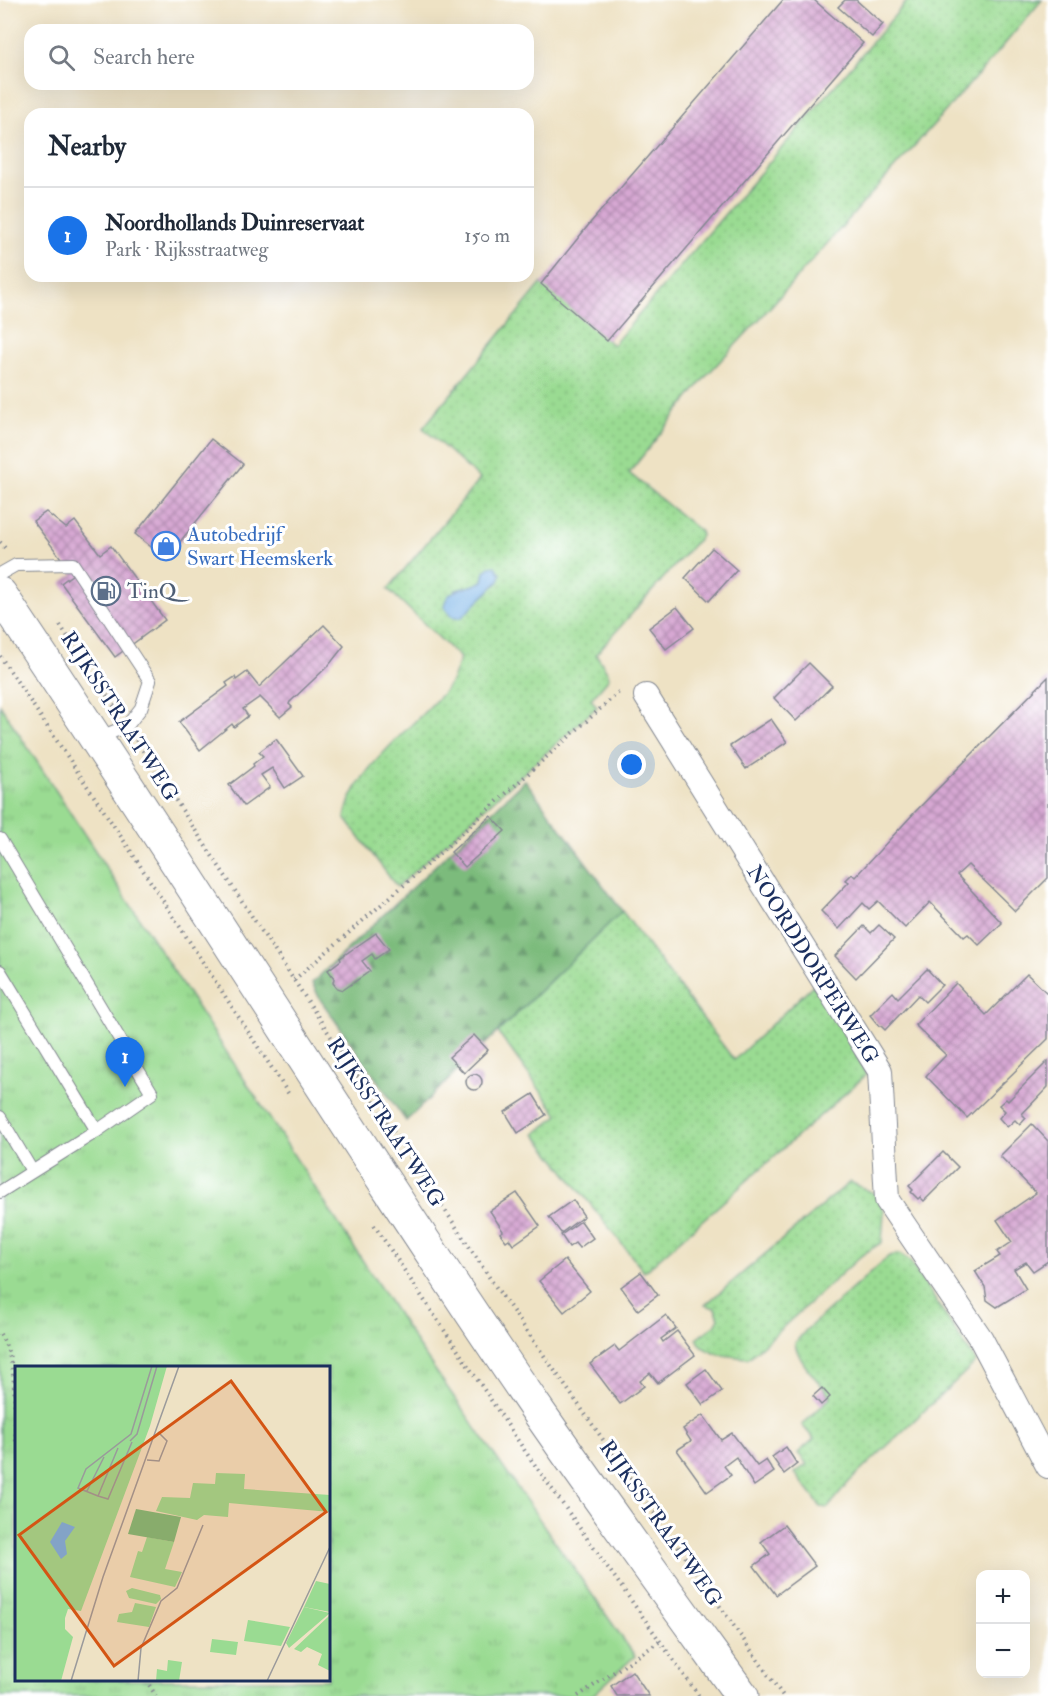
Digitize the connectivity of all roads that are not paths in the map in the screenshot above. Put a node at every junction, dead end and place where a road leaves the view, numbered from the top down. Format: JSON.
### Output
{"nodes":[{"id":1,"x":0,"y":574,"type":"edge"},
{"id":2,"x":0,"y":594,"type":"edge"},
{"id":3,"x":646,"y":696,"type":"road end"},
{"id":4,"x":97,"y":739,"type":"junction"},
{"id":5,"x":0,"y":839,"type":"edge"},
{"id":6,"x":0,"y":972,"type":"edge"},
{"id":7,"x":0,"y":1117,"type":"edge"},
{"id":8,"x":97,"y":1131,"type":"junction"},
{"id":9,"x":32,"y":1171,"type":"junction"},
{"id":10,"x":0,"y":1192,"type":"edge"},
{"id":11,"x":1048,"y":1467,"type":"edge"},
{"id":12,"x":742,"y":1696,"type":"edge"}],
"edges":[{"from":1,"to":4,"type":"lane"},
{"from":2,"to":4,"type":"main road","name":"RIJKSSTRAATWEG"},
{"from":3,"to":11,"type":"street","name":"NOORDDORPERWEG"},
{"from":4,"to":12,"type":"main road","name":"RIJKSSTRAATWEG"},
{"from":5,"to":8,"type":"lane"},
{"from":6,"to":8,"type":"lane"},
{"from":7,"to":9,"type":"lane"},
{"from":8,"to":9,"type":"lane"},
{"from":9,"to":10,"type":"lane"}]}
